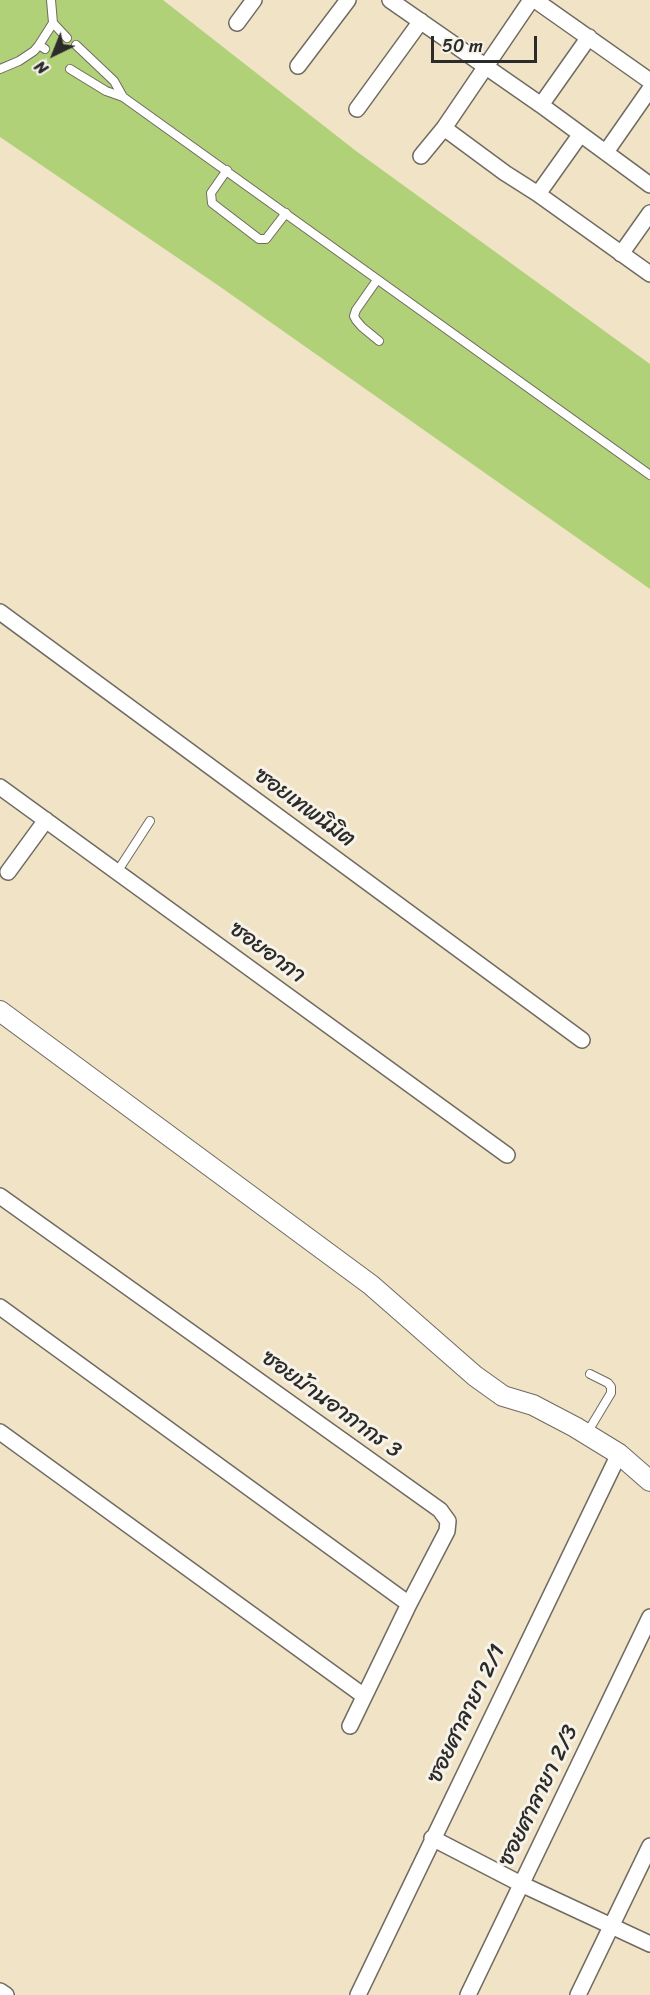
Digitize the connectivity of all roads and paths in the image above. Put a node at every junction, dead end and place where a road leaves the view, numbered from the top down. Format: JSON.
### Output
{"nodes":[{"id":1,"x":51,"y":0,"type":"edge"},
{"id":2,"x":254,"y":0,"type":"edge"},
{"id":3,"x":348,"y":0,"type":"edge"},
{"id":4,"x":390,"y":0,"type":"edge"},
{"id":5,"x":533,"y":0,"type":"edge"},
{"id":6,"x":410,"y":5,"type":"edge"},
{"id":7,"x":421,"y":21,"type":"junction"},
{"id":8,"x":53,"y":23,"type":"junction"},
{"id":9,"x":237,"y":24,"type":"dead end"},
{"id":10,"x":589,"y":37,"type":"junction"},
{"id":11,"x":67,"y":38,"type":"dead end"},
{"id":12,"x":76,"y":45,"type":"dead end"},
{"id":13,"x":298,"y":66,"type":"dead end"},
{"id":14,"x":486,"y":66,"type":"junction"},
{"id":15,"x":0,"y":69,"type":"edge"},
{"id":16,"x":70,"y":69,"type":"dead end"},
{"id":17,"x":650,"y":81,"type":"edge"},
{"id":18,"x":650,"y":89,"type":"edge"},
{"id":19,"x":123,"y":97,"type":"junction"},
{"id":20,"x":541,"y":105,"type":"junction"},
{"id":21,"x":357,"y":109,"type":"dead end"},
{"id":22,"x":444,"y":128,"type":"junction"},
{"id":23,"x":580,"y":135,"type":"junction"},
{"id":24,"x":606,"y":152,"type":"junction"},
{"id":25,"x":422,"y":156,"type":"dead end"},
{"id":26,"x":227,"y":170,"type":"junction"},
{"id":27,"x":650,"y":185,"type":"edge"},
{"id":28,"x":538,"y":194,"type":"junction"},
{"id":29,"x":286,"y":213,"type":"junction"},
{"id":30,"x":650,"y":213,"type":"edge"},
{"id":31,"x":621,"y":254,"type":"junction"},
{"id":32,"x":650,"y":274,"type":"edge"},
{"id":33,"x":377,"y":280,"type":"junction"},
{"id":34,"x":379,"y":341,"type":"dead end"},
{"id":35,"x":650,"y":475,"type":"edge"},
{"id":36,"x":0,"y":612,"type":"edge"},
{"id":37,"x":0,"y":787,"type":"edge"},
{"id":38,"x":46,"y":820,"type":"junction"},
{"id":39,"x":150,"y":821,"type":"dead end"},
{"id":40,"x":8,"y":872,"type":"dead end"},
{"id":41,"x":117,"y":872,"type":"junction"},
{"id":42,"x":0,"y":1011,"type":"edge"},
{"id":43,"x":582,"y":1040,"type":"dead end"},
{"id":44,"x":507,"y":1155,"type":"dead end"},
{"id":45,"x":0,"y":1196,"type":"edge"},
{"id":46,"x":0,"y":1307,"type":"edge"},
{"id":47,"x":590,"y":1374,"type":"dead end"},
{"id":48,"x":0,"y":1432,"type":"edge"},
{"id":49,"x":586,"y":1434,"type":"junction"},
{"id":50,"x":619,"y":1454,"type":"junction"},
{"id":51,"x":650,"y":1481,"type":"edge"},
{"id":52,"x":409,"y":1604,"type":"junction"},
{"id":53,"x":650,"y":1617,"type":"edge"},
{"id":54,"x":364,"y":1696,"type":"junction"},
{"id":55,"x":350,"y":1726,"type":"dead end"},
{"id":56,"x":432,"y":1838,"type":"junction"},
{"id":57,"x":650,"y":1846,"type":"edge"},
{"id":58,"x":522,"y":1884,"type":"junction"},
{"id":59,"x":612,"y":1926,"type":"junction"},
{"id":60,"x":650,"y":1944,"type":"edge"},
{"id":61,"x":0,"y":1991,"type":"edge"},
{"id":62,"x":6,"y":1995,"type":"edge"},
{"id":63,"x":358,"y":1995,"type":"edge"},
{"id":64,"x":468,"y":1995,"type":"edge"},
{"id":65,"x":578,"y":1995,"type":"edge"}],
"edges":[{"from":1,"to":8,"type":"lane"},
{"from":2,"to":9,"type":"street"},
{"from":3,"to":13,"type":"street"},
{"from":4,"to":6,"type":"street"},
{"from":5,"to":10,"type":"street"},
{"from":5,"to":14,"type":"street"},
{"from":6,"to":7,"type":"street"},
{"from":7,"to":14,"type":"street"},
{"from":7,"to":21,"type":"street"},
{"from":8,"to":11,"type":"lane"},
{"from":8,"to":15,"type":"lane"},
{"from":10,"to":17,"type":"street"},
{"from":10,"to":20,"type":"street"},
{"from":12,"to":19,"type":"lane"},
{"from":14,"to":20,"type":"street"},
{"from":14,"to":22,"type":"street"},
{"from":16,"to":19,"type":"lane"},
{"from":18,"to":24,"type":"street"},
{"from":19,"to":26,"type":"lane"},
{"from":20,"to":23,"type":"street"},
{"from":22,"to":25,"type":"street"},
{"from":22,"to":28,"type":"street"},
{"from":23,"to":24,"type":"street"},
{"from":23,"to":28,"type":"street"},
{"from":24,"to":27,"type":"street"},
{"from":26,"to":29,"type":"lane"},
{"from":26,"to":29,"type":"lane"},
{"from":28,"to":31,"type":"street"},
{"from":29,"to":33,"type":"lane"},
{"from":30,"to":31,"type":"street"},
{"from":31,"to":32,"type":"street"},
{"from":33,"to":34,"type":"lane"},
{"from":33,"to":35,"type":"lane"},
{"from":36,"to":43,"type":"street","name":"ซอยเทพนิมิต"},
{"from":37,"to":38,"type":"street","name":"ซอยอาภา"},
{"from":38,"to":40,"type":"street"},
{"from":38,"to":41,"type":"street","name":"ซอยอาภา"},
{"from":39,"to":41,"type":"lane"},
{"from":41,"to":44,"type":"street","name":"ซอยอาภา"},
{"from":42,"to":49,"type":"street"},
{"from":45,"to":52,"type":"street","name":"ซอยบ้านอาภากร 3"},
{"from":46,"to":52,"type":"street"},
{"from":47,"to":49,"type":"lane"},
{"from":48,"to":54,"type":"street"},
{"from":49,"to":50,"type":"street"},
{"from":50,"to":51,"type":"street"},
{"from":50,"to":56,"type":"street","name":"ซอยศาลายา 2/1"},
{"from":52,"to":54,"type":"street","name":"ซอยบ้านอาภากร 3"},
{"from":53,"to":58,"type":"street","name":"ซอยศาลายา 2/3"},
{"from":54,"to":55,"type":"street","name":"ซอยบ้านอาภากร 3"},
{"from":56,"to":58,"type":"street"},
{"from":56,"to":63,"type":"street","name":"ซอยศาลายา 2/1"},
{"from":57,"to":59,"type":"street"},
{"from":58,"to":59,"type":"street"},
{"from":58,"to":64,"type":"street","name":"ซอยศาลายา 2/3"},
{"from":59,"to":60,"type":"street"},
{"from":59,"to":65,"type":"street"},
{"from":61,"to":62,"type":"street"}]}
